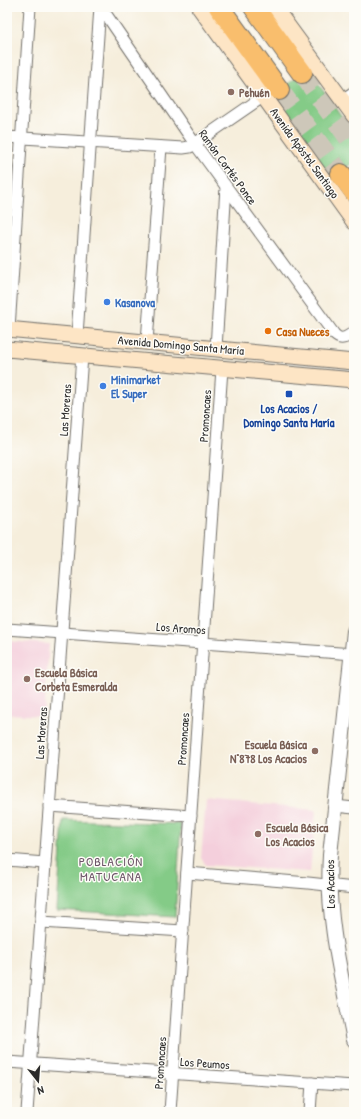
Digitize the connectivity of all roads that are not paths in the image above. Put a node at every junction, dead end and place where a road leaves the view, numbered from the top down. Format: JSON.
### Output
{"nodes":[{"id":1,"x":30,"y":7,"type":"edge"},
{"id":2,"x":100,"y":7,"type":"edge"},
{"id":3,"x":199,"y":7,"type":"edge"},
{"id":4,"x":219,"y":7,"type":"edge"},
{"id":5,"x":254,"y":7,"type":"edge"},
{"id":6,"x":274,"y":7,"type":"edge"},
{"id":7,"x":302,"y":73,"type":"tunnel mouth"},
{"id":8,"x":272,"y":93,"type":"junction"},
{"id":9,"x":348,"y":96,"type":"edge"},
{"id":10,"x":354,"y":116,"type":"edge"},
{"id":11,"x":7,"y":137,"type":"edge"},
{"id":12,"x":22,"y":138,"type":"junction"},
{"id":13,"x":91,"y":142,"type":"junction"},
{"id":14,"x":195,"y":144,"type":"junction"},
{"id":15,"x":161,"y":146,"type":"junction"},
{"id":16,"x":341,"y":174,"type":"tunnel mouth"},
{"id":17,"x":226,"y":187,"type":"junction"},
{"id":18,"x":354,"y":192,"type":"edge"},
{"id":19,"x":354,"y":222,"type":"edge"},
{"id":20,"x":8,"y":329,"type":"edge"},
{"id":21,"x":354,"y":332,"type":"edge"},
{"id":22,"x":77,"y":336,"type":"junction"},
{"id":23,"x":147,"y":342,"type":"junction"},
{"id":24,"x":216,"y":348,"type":"junction"},
{"id":25,"x":7,"y":349,"type":"edge"},
{"id":26,"x":82,"y":356,"type":"junction"},
{"id":27,"x":354,"y":362,"type":"edge"},
{"id":28,"x":222,"y":368,"type":"junction"},
{"id":29,"x":354,"y":380,"type":"edge"},
{"id":30,"x":7,"y":629,"type":"edge"},
{"id":31,"x":354,"y":631,"type":"edge"},
{"id":32,"x":62,"y":632,"type":"junction"},
{"id":33,"x":202,"y":643,"type":"junction"},
{"id":34,"x":353,"y":654,"type":"edge"},
{"id":35,"x":349,"y":733,"type":"edge"},
{"id":36,"x":49,"y":806,"type":"junction"},
{"id":37,"x":335,"y":806,"type":"junction"},
{"id":38,"x":354,"y":808,"type":"edge"},
{"id":39,"x":191,"y":816,"type":"junction"},
{"id":40,"x":7,"y":860,"type":"edge"},
{"id":41,"x":45,"y":863,"type":"junction"},
{"id":42,"x":187,"y":873,"type":"junction"},
{"id":43,"x":329,"y":885,"type":"junction"},
{"id":44,"x":354,"y":888,"type":"edge"},
{"id":45,"x":41,"y":922,"type":"junction"},
{"id":46,"x":183,"y":931,"type":"junction"},
{"id":47,"x":354,"y":1040,"type":"edge"},
{"id":48,"x":7,"y":1062,"type":"edge"},
{"id":49,"x":30,"y":1064,"type":"junction"},
{"id":50,"x":172,"y":1074,"type":"junction"},
{"id":51,"x":312,"y":1083,"type":"junction"},
{"id":52,"x":354,"y":1086,"type":"edge"},
{"id":53,"x":27,"y":1112,"type":"edge"},
{"id":54,"x":170,"y":1112,"type":"edge"},
{"id":55,"x":310,"y":1112,"type":"edge"}],
"edges":[{"from":1,"to":12,"type":"street"},
{"from":2,"to":13,"type":"street"},
{"from":2,"to":14,"type":"street","name":"Ramón Cortés Ponce"},
{"from":3,"to":8,"type":"main road","name":"Avenida Apóstol Santiago"},
{"from":4,"to":8,"type":"highway"},
{"from":5,"to":7,"type":"highway"},
{"from":6,"to":9,"type":"main road"},
{"from":8,"to":14,"type":"street"},
{"from":8,"to":19,"type":"main road","name":"Avenida Apóstol Santiago"},
{"from":9,"to":10,"type":"main road"},
{"from":11,"to":12,"type":"street"},
{"from":12,"to":13,"type":"street"},
{"from":12,"to":20,"type":"street"},
{"from":13,"to":15,"type":"street"},
{"from":13,"to":22,"type":"street"},
{"from":14,"to":15,"type":"street"},
{"from":14,"to":17,"type":"street","name":"Ramón Cortés Ponce"},
{"from":15,"to":23,"type":"street"},
{"from":16,"to":18,"type":"highway"},
{"from":17,"to":21,"type":"street","name":"Ramón Cortés Ponce"},
{"from":17,"to":24,"type":"street"},
{"from":20,"to":22,"type":"main road","name":"Avenida Domingo Santa María"},
{"from":22,"to":23,"type":"main road","name":"Avenida Domingo Santa María"},
{"from":23,"to":24,"type":"main road","name":"Avenida Domingo Santa María"},
{"from":24,"to":27,"type":"main road","name":"Avenida Domingo Santa María"},
{"from":25,"to":26,"type":"main road","name":"Avenida Domingo Santa María"},
{"from":26,"to":28,"type":"main road","name":"Avenida Domingo Santa María"},
{"from":26,"to":32,"type":"street","name":"Las Moreras"},
{"from":28,"to":29,"type":"main road","name":"Avenida Domingo Santa María"},
{"from":28,"to":33,"type":"street","name":"Promoncaes"},
{"from":30,"to":32,"type":"street","name":"Los Aromos"},
{"from":31,"to":34,"type":"street","name":"Los Acacios"},
{"from":32,"to":33,"type":"street","name":"Los Aromos"},
{"from":32,"to":36,"type":"street","name":"Las Moreras"},
{"from":33,"to":34,"type":"street","name":"Los Aromos"},
{"from":33,"to":39,"type":"street","name":"Promoncaes"},
{"from":34,"to":35,"type":"street","name":"Los Acacios"},
{"from":35,"to":37,"type":"street","name":"Los Acacios"},
{"from":36,"to":39,"type":"street"},
{"from":36,"to":41,"type":"street","name":"Las Moreras"},
{"from":37,"to":38,"type":"street"},
{"from":37,"to":43,"type":"street","name":"Los Acacios"},
{"from":39,"to":42,"type":"street","name":"Promoncaes"},
{"from":40,"to":41,"type":"street"},
{"from":41,"to":45,"type":"street","name":"Las Moreras"},
{"from":42,"to":43,"type":"street"},
{"from":42,"to":46,"type":"street","name":"Promoncaes"},
{"from":43,"to":44,"type":"street"},
{"from":43,"to":47,"type":"street","name":"Los Acacios"},
{"from":45,"to":46,"type":"street"},
{"from":45,"to":49,"type":"street","name":"Las Moreras"},
{"from":46,"to":50,"type":"street","name":"Promoncaes"},
{"from":48,"to":49,"type":"street","name":"Los Peumos"},
{"from":49,"to":50,"type":"street","name":"Los Peumos"},
{"from":49,"to":53,"type":"street","name":"Las Moreras"},
{"from":50,"to":51,"type":"street","name":"Los Peumos"},
{"from":50,"to":54,"type":"street","name":"Promoncaes"},
{"from":51,"to":52,"type":"street","name":"Los Peumos"},
{"from":51,"to":55,"type":"street"}]}
